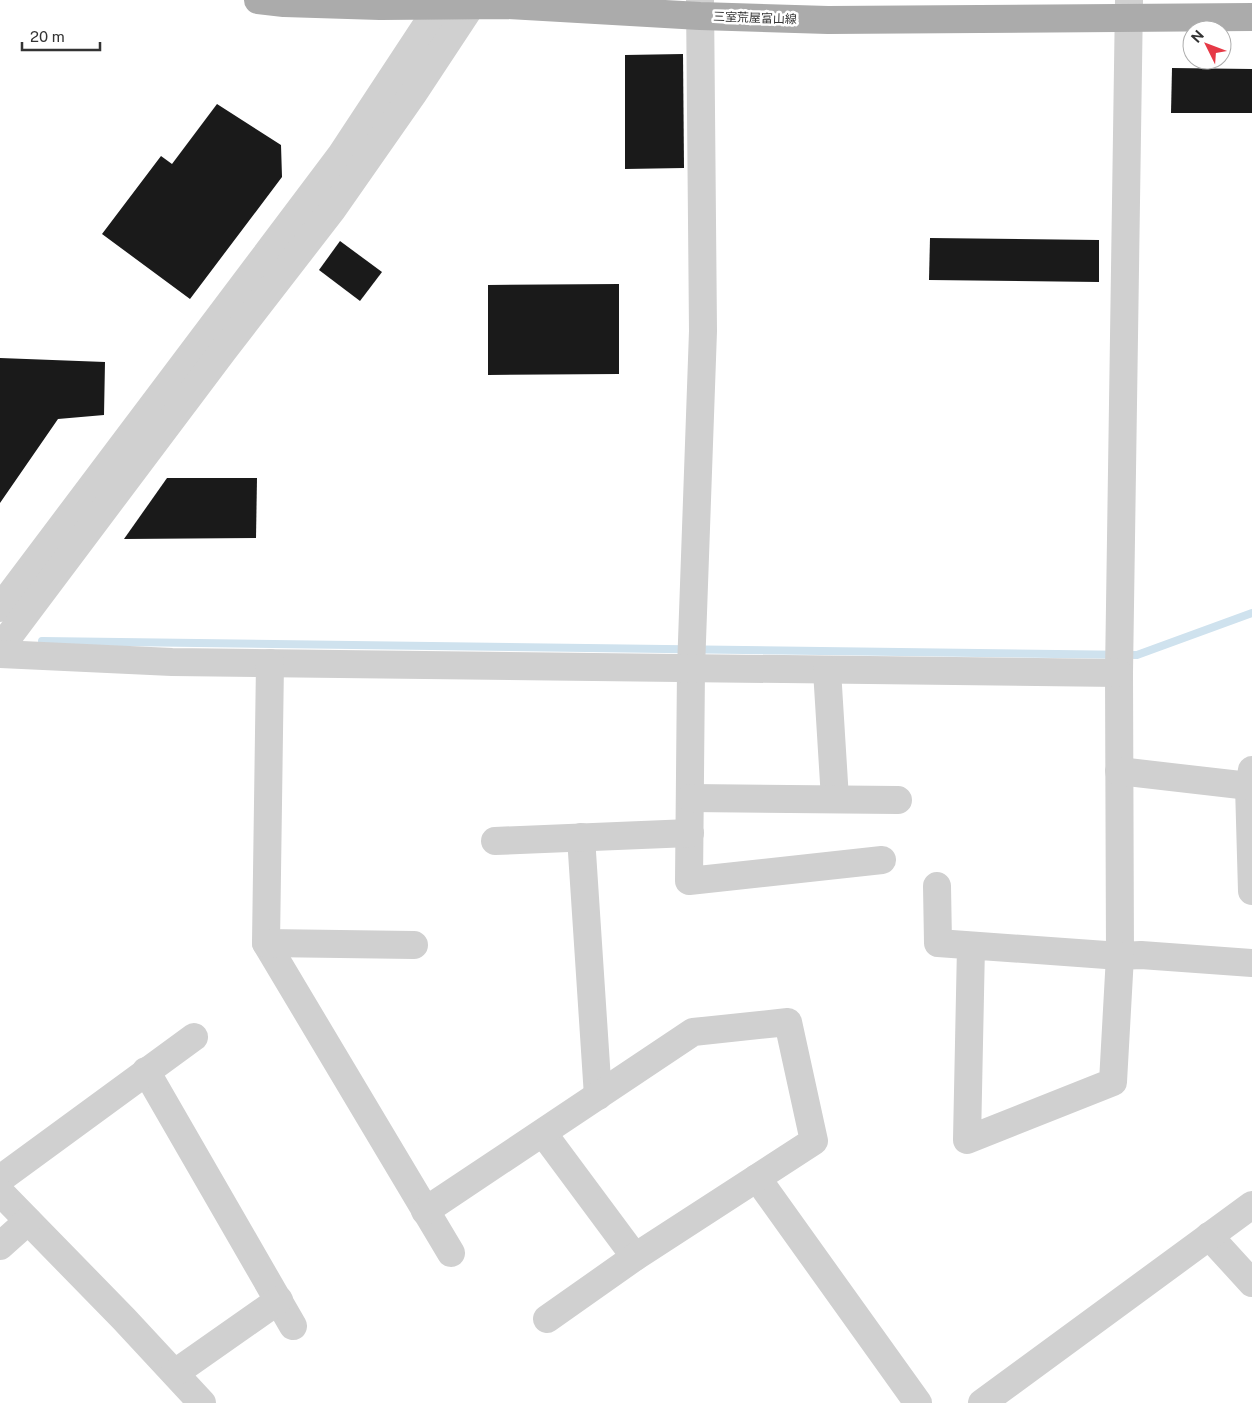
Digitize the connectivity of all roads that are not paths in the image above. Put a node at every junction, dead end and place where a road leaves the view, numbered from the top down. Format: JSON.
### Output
{"nodes":[{"id":1,"x":276,"y":1,"type":"edge"},
{"id":2,"x":474,"y":2,"type":"edge"},
{"id":3,"x":442,"y":3,"type":"edge"},
{"id":4,"x":700,"y":8,"type":"edge"},
{"id":5,"x":1129,"y":9,"type":"edge"},
{"id":6,"x":1252,"y":17,"type":"edge"},
{"id":7,"x":0,"y":608,"type":"edge"},
{"id":8,"x":0,"y":648,"type":"edge"},
{"id":9,"x":0,"y":654,"type":"edge"},
{"id":10,"x":270,"y":663,"type":"junction"},
{"id":11,"x":691,"y":669,"type":"junction"},
{"id":12,"x":827,"y":670,"type":"junction"},
{"id":13,"x":1119,"y":673,"type":"junction"},
{"id":14,"x":1120,"y":770,"type":"junction"},
{"id":15,"x":1250,"y":778,"type":"edge"},
{"id":16,"x":690,"y":798,"type":"junction"},
{"id":17,"x":835,"y":800,"type":"junction"},
{"id":18,"x":898,"y":800,"type":"dead end"},
{"id":19,"x":690,"y":833,"type":"junction"},
{"id":20,"x":581,"y":837,"type":"junction"},
{"id":21,"x":495,"y":840,"type":"dead end"},
{"id":22,"x":882,"y":860,"type":"dead end"},
{"id":23,"x":937,"y":886,"type":"dead end"},
{"id":24,"x":1252,"y":891,"type":"edge"},
{"id":25,"x":266,"y":943,"type":"junction"},
{"id":26,"x":414,"y":945,"type":"dead end"},
{"id":27,"x":971,"y":946,"type":"junction"},
{"id":28,"x":1120,"y":956,"type":"junction"},
{"id":29,"x":1252,"y":963,"type":"edge"},
{"id":30,"x":194,"y":1037,"type":"dead end"},
{"id":31,"x":146,"y":1072,"type":"junction"},
{"id":32,"x":598,"y":1096,"type":"junction"},
{"id":33,"x":542,"y":1133,"type":"junction"},
{"id":34,"x":756,"y":1178,"type":"junction"},
{"id":35,"x":0,"y":1179,"type":"edge"},
{"id":36,"x":0,"y":1192,"type":"edge"},
{"id":37,"x":1252,"y":1205,"type":"edge"},
{"id":38,"x":425,"y":1211,"type":"junction"},
{"id":39,"x":28,"y":1221,"type":"junction"},
{"id":40,"x":1209,"y":1236,"type":"junction"},
{"id":41,"x":0,"y":1246,"type":"edge"},
{"id":42,"x":451,"y":1253,"type":"dead end"},
{"id":43,"x":635,"y":1257,"type":"junction"},
{"id":44,"x":1252,"y":1284,"type":"edge"},
{"id":45,"x":279,"y":1300,"type":"junction"},
{"id":46,"x":547,"y":1318,"type":"dead end"},
{"id":47,"x":293,"y":1326,"type":"dead end"},
{"id":48,"x":175,"y":1373,"type":"junction"},
{"id":49,"x":202,"y":1403,"type":"edge"},
{"id":50,"x":918,"y":1403,"type":"edge"},
{"id":51,"x":982,"y":1403,"type":"edge"}],
"edges":[{"from":1,"to":3,"type":"main road","name":"三室荒屋富山線"},
{"from":2,"to":3,"type":"main road","name":"三室荒屋富山線"},
{"from":2,"to":4,"type":"main road","name":"三室荒屋富山線"},
{"from":2,"to":8,"type":"street"},
{"from":3,"to":7,"type":"street"},
{"from":4,"to":5,"type":"main road","name":"三室荒屋富山線"},
{"from":4,"to":11,"type":"street"},
{"from":5,"to":6,"type":"main road","name":"三室荒屋富山線"},
{"from":5,"to":13,"type":"street"},
{"from":9,"to":10,"type":"street"},
{"from":10,"to":11,"type":"street"},
{"from":10,"to":25,"type":"street"},
{"from":11,"to":12,"type":"street"},
{"from":11,"to":16,"type":"street"},
{"from":12,"to":13,"type":"street"},
{"from":12,"to":17,"type":"street"},
{"from":13,"to":14,"type":"street"},
{"from":14,"to":15,"type":"street"},
{"from":14,"to":28,"type":"street"},
{"from":15,"to":24,"type":"street"},
{"from":16,"to":17,"type":"street"},
{"from":16,"to":19,"type":"street"},
{"from":17,"to":18,"type":"street"},
{"from":19,"to":20,"type":"street"},
{"from":19,"to":22,"type":"street"},
{"from":20,"to":21,"type":"street"},
{"from":20,"to":32,"type":"street"},
{"from":23,"to":27,"type":"street"},
{"from":25,"to":26,"type":"street"},
{"from":25,"to":38,"type":"street"},
{"from":27,"to":28,"type":"street"},
{"from":27,"to":28,"type":"street"},
{"from":28,"to":29,"type":"street"},
{"from":30,"to":31,"type":"street"},
{"from":31,"to":35,"type":"street"},
{"from":31,"to":45,"type":"street"},
{"from":32,"to":33,"type":"street"},
{"from":32,"to":34,"type":"street"},
{"from":33,"to":38,"type":"street"},
{"from":33,"to":43,"type":"street"},
{"from":34,"to":43,"type":"street"},
{"from":34,"to":50,"type":"street"},
{"from":36,"to":39,"type":"street"},
{"from":37,"to":40,"type":"street"},
{"from":38,"to":42,"type":"street"},
{"from":39,"to":41,"type":"street"},
{"from":39,"to":48,"type":"street"},
{"from":40,"to":44,"type":"street"},
{"from":40,"to":51,"type":"street"},
{"from":43,"to":46,"type":"street"},
{"from":45,"to":47,"type":"street"},
{"from":45,"to":48,"type":"street"},
{"from":48,"to":49,"type":"street"}]}
